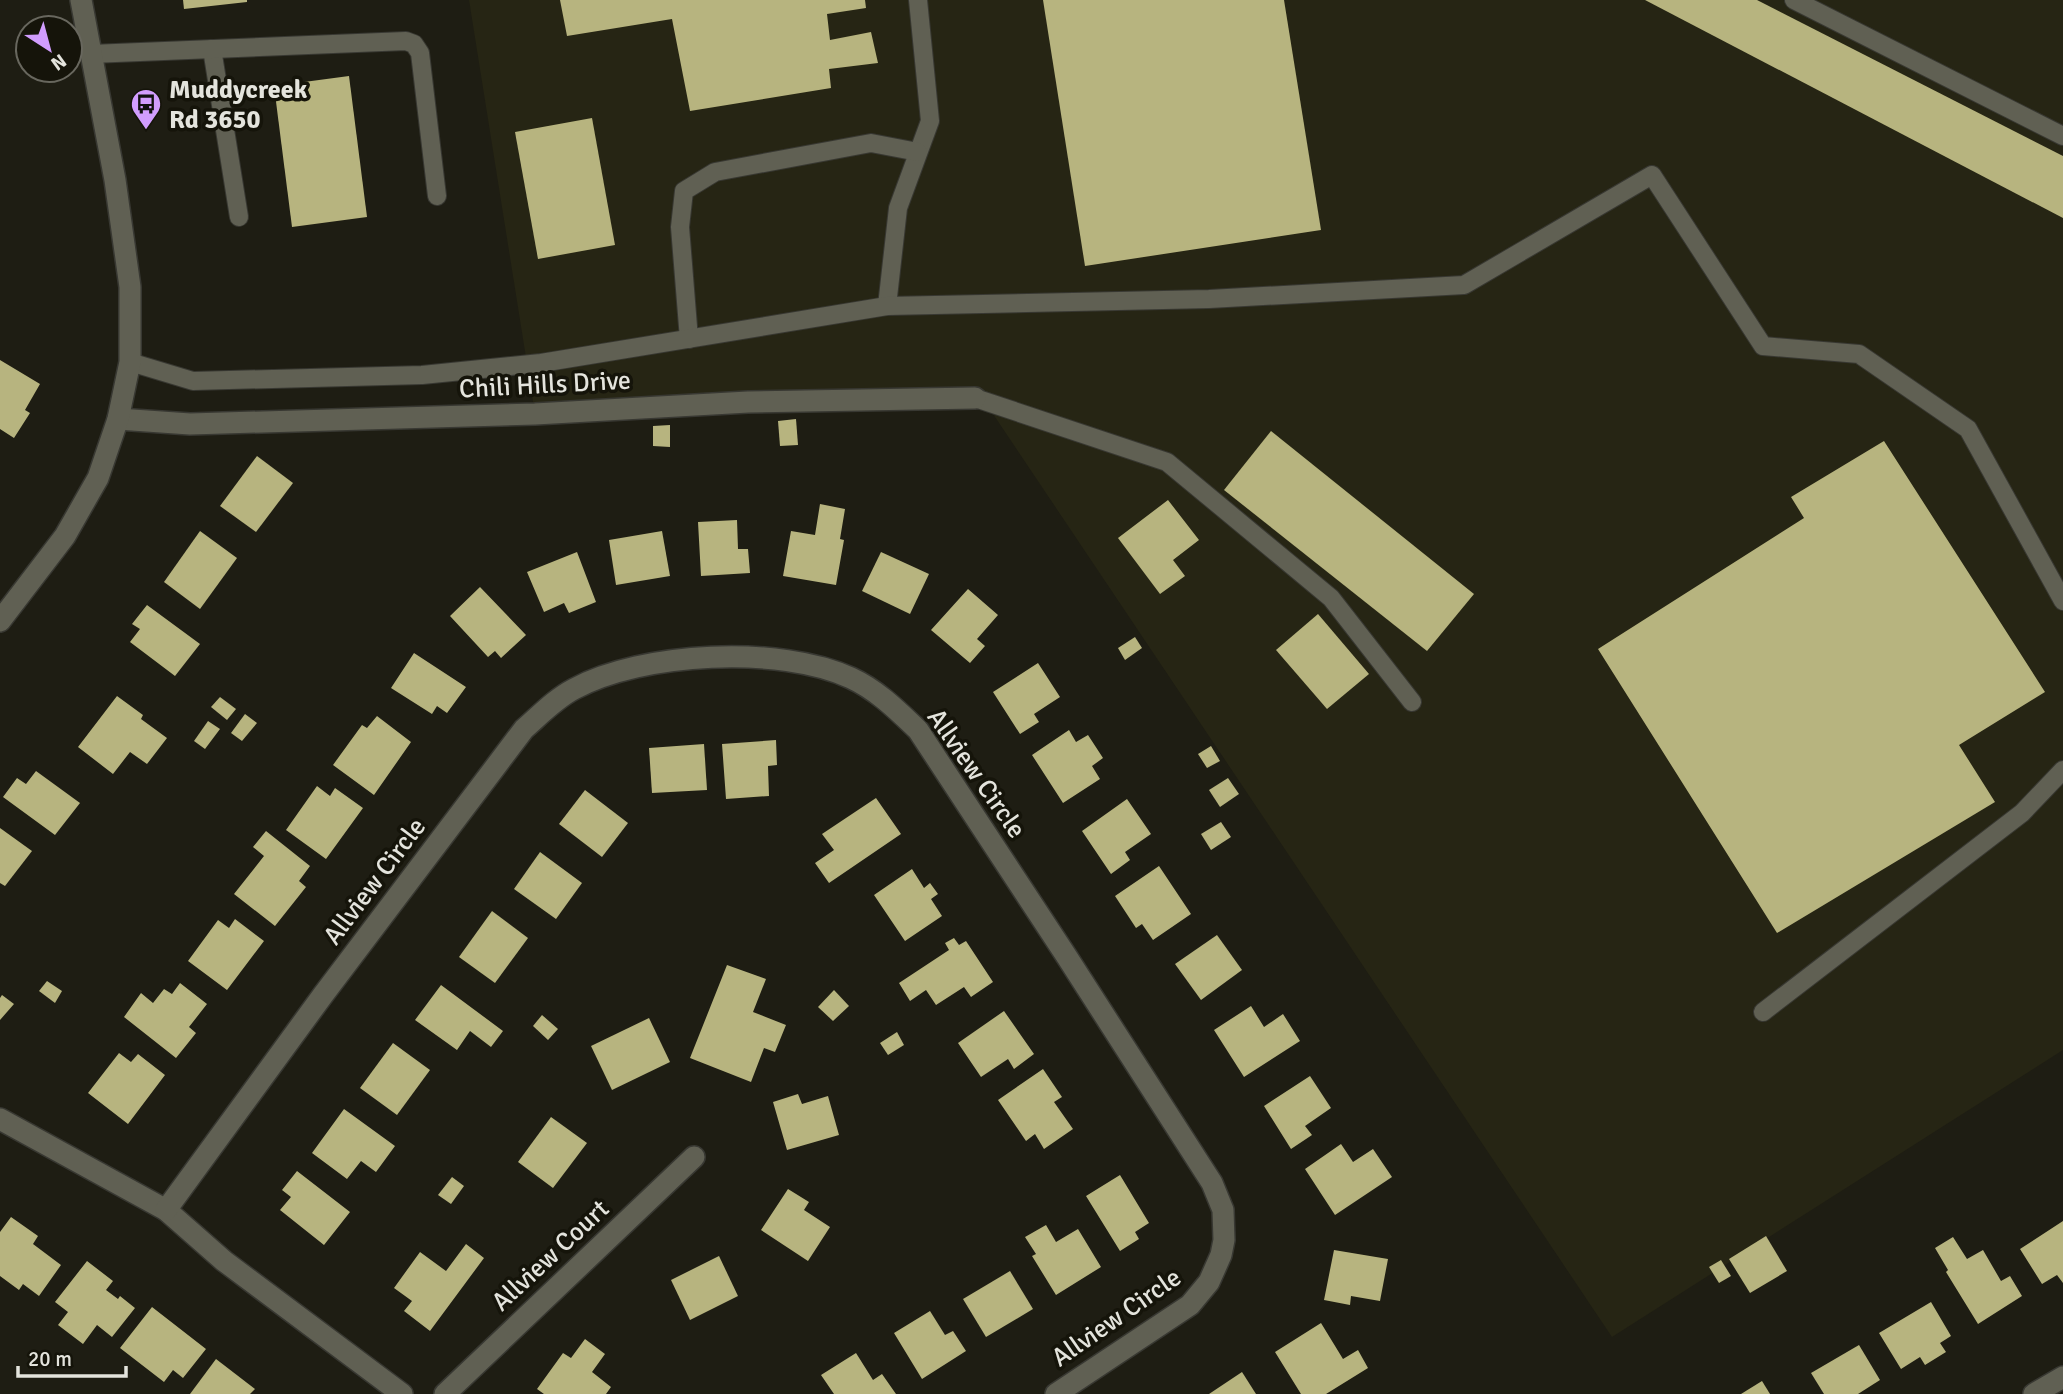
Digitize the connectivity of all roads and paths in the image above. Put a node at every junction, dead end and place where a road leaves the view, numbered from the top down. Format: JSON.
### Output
{"nodes":[{"id":1,"x":81,"y":0,"type":"edge"},
{"id":2,"x":918,"y":0,"type":"edge"},
{"id":3,"x":1794,"y":0,"type":"edge"},
{"id":4,"x":212,"y":49,"type":"junction"},
{"id":5,"x":91,"y":54,"type":"junction"},
{"id":6,"x":2063,"y":136,"type":"edge"},
{"id":7,"x":918,"y":152,"type":"junction"},
{"id":8,"x":437,"y":196,"type":"dead end"},
{"id":9,"x":239,"y":217,"type":"dead end"},
{"id":10,"x":887,"y":306,"type":"junction"},
{"id":11,"x":689,"y":339,"type":"junction"},
{"id":12,"x":130,"y":362,"type":"junction"},
{"id":13,"x":975,"y":398,"type":"joint"},
{"id":14,"x":118,"y":419,"type":"junction"},
{"id":15,"x":2063,"y":601,"type":"edge"},
{"id":16,"x":0,"y":621,"type":"edge"},
{"id":17,"x":1412,"y":702,"type":"dead end"},
{"id":18,"x":2063,"y":770,"type":"edge"},
{"id":19,"x":1763,"y":1012,"type":"dead end"},
{"id":20,"x":0,"y":1119,"type":"edge"},
{"id":21,"x":694,"y":1157,"type":"dead end"},
{"id":22,"x":166,"y":1210,"type":"junction"},
{"id":23,"x":2063,"y":1377,"type":"edge"},
{"id":24,"x":402,"y":1394,"type":"edge"},
{"id":25,"x":445,"y":1394,"type":"edge"},
{"id":26,"x":1056,"y":1394,"type":"edge"},
{"id":27,"x":2034,"y":1394,"type":"edge"}],
"edges":[{"from":1,"to":5,"type":"street"},
{"from":2,"to":7,"type":"lane"},
{"from":3,"to":6,"type":"lane"},
{"from":4,"to":5,"type":"lane"},
{"from":4,"to":8,"type":"lane"},
{"from":4,"to":9,"type":"lane"},
{"from":5,"to":12,"type":"street"},
{"from":7,"to":10,"type":"lane"},
{"from":7,"to":11,"type":"lane"},
{"from":10,"to":11,"type":"lane"},
{"from":10,"to":15,"type":"lane"},
{"from":11,"to":12,"type":"lane"},
{"from":12,"to":14,"type":"street"},
{"from":13,"to":14,"type":"street","name":"Chili Hills Drive"},
{"from":13,"to":17,"type":"lane"},
{"from":14,"to":16,"type":"street"},
{"from":18,"to":19,"type":"lane"},
{"from":20,"to":22,"type":"street"},
{"from":21,"to":25,"type":"street","name":"Allview Court"},
{"from":22,"to":24,"type":"street"},
{"from":22,"to":26,"type":"street","name":"Allview Circle"},
{"from":23,"to":27,"type":"street"}]}
